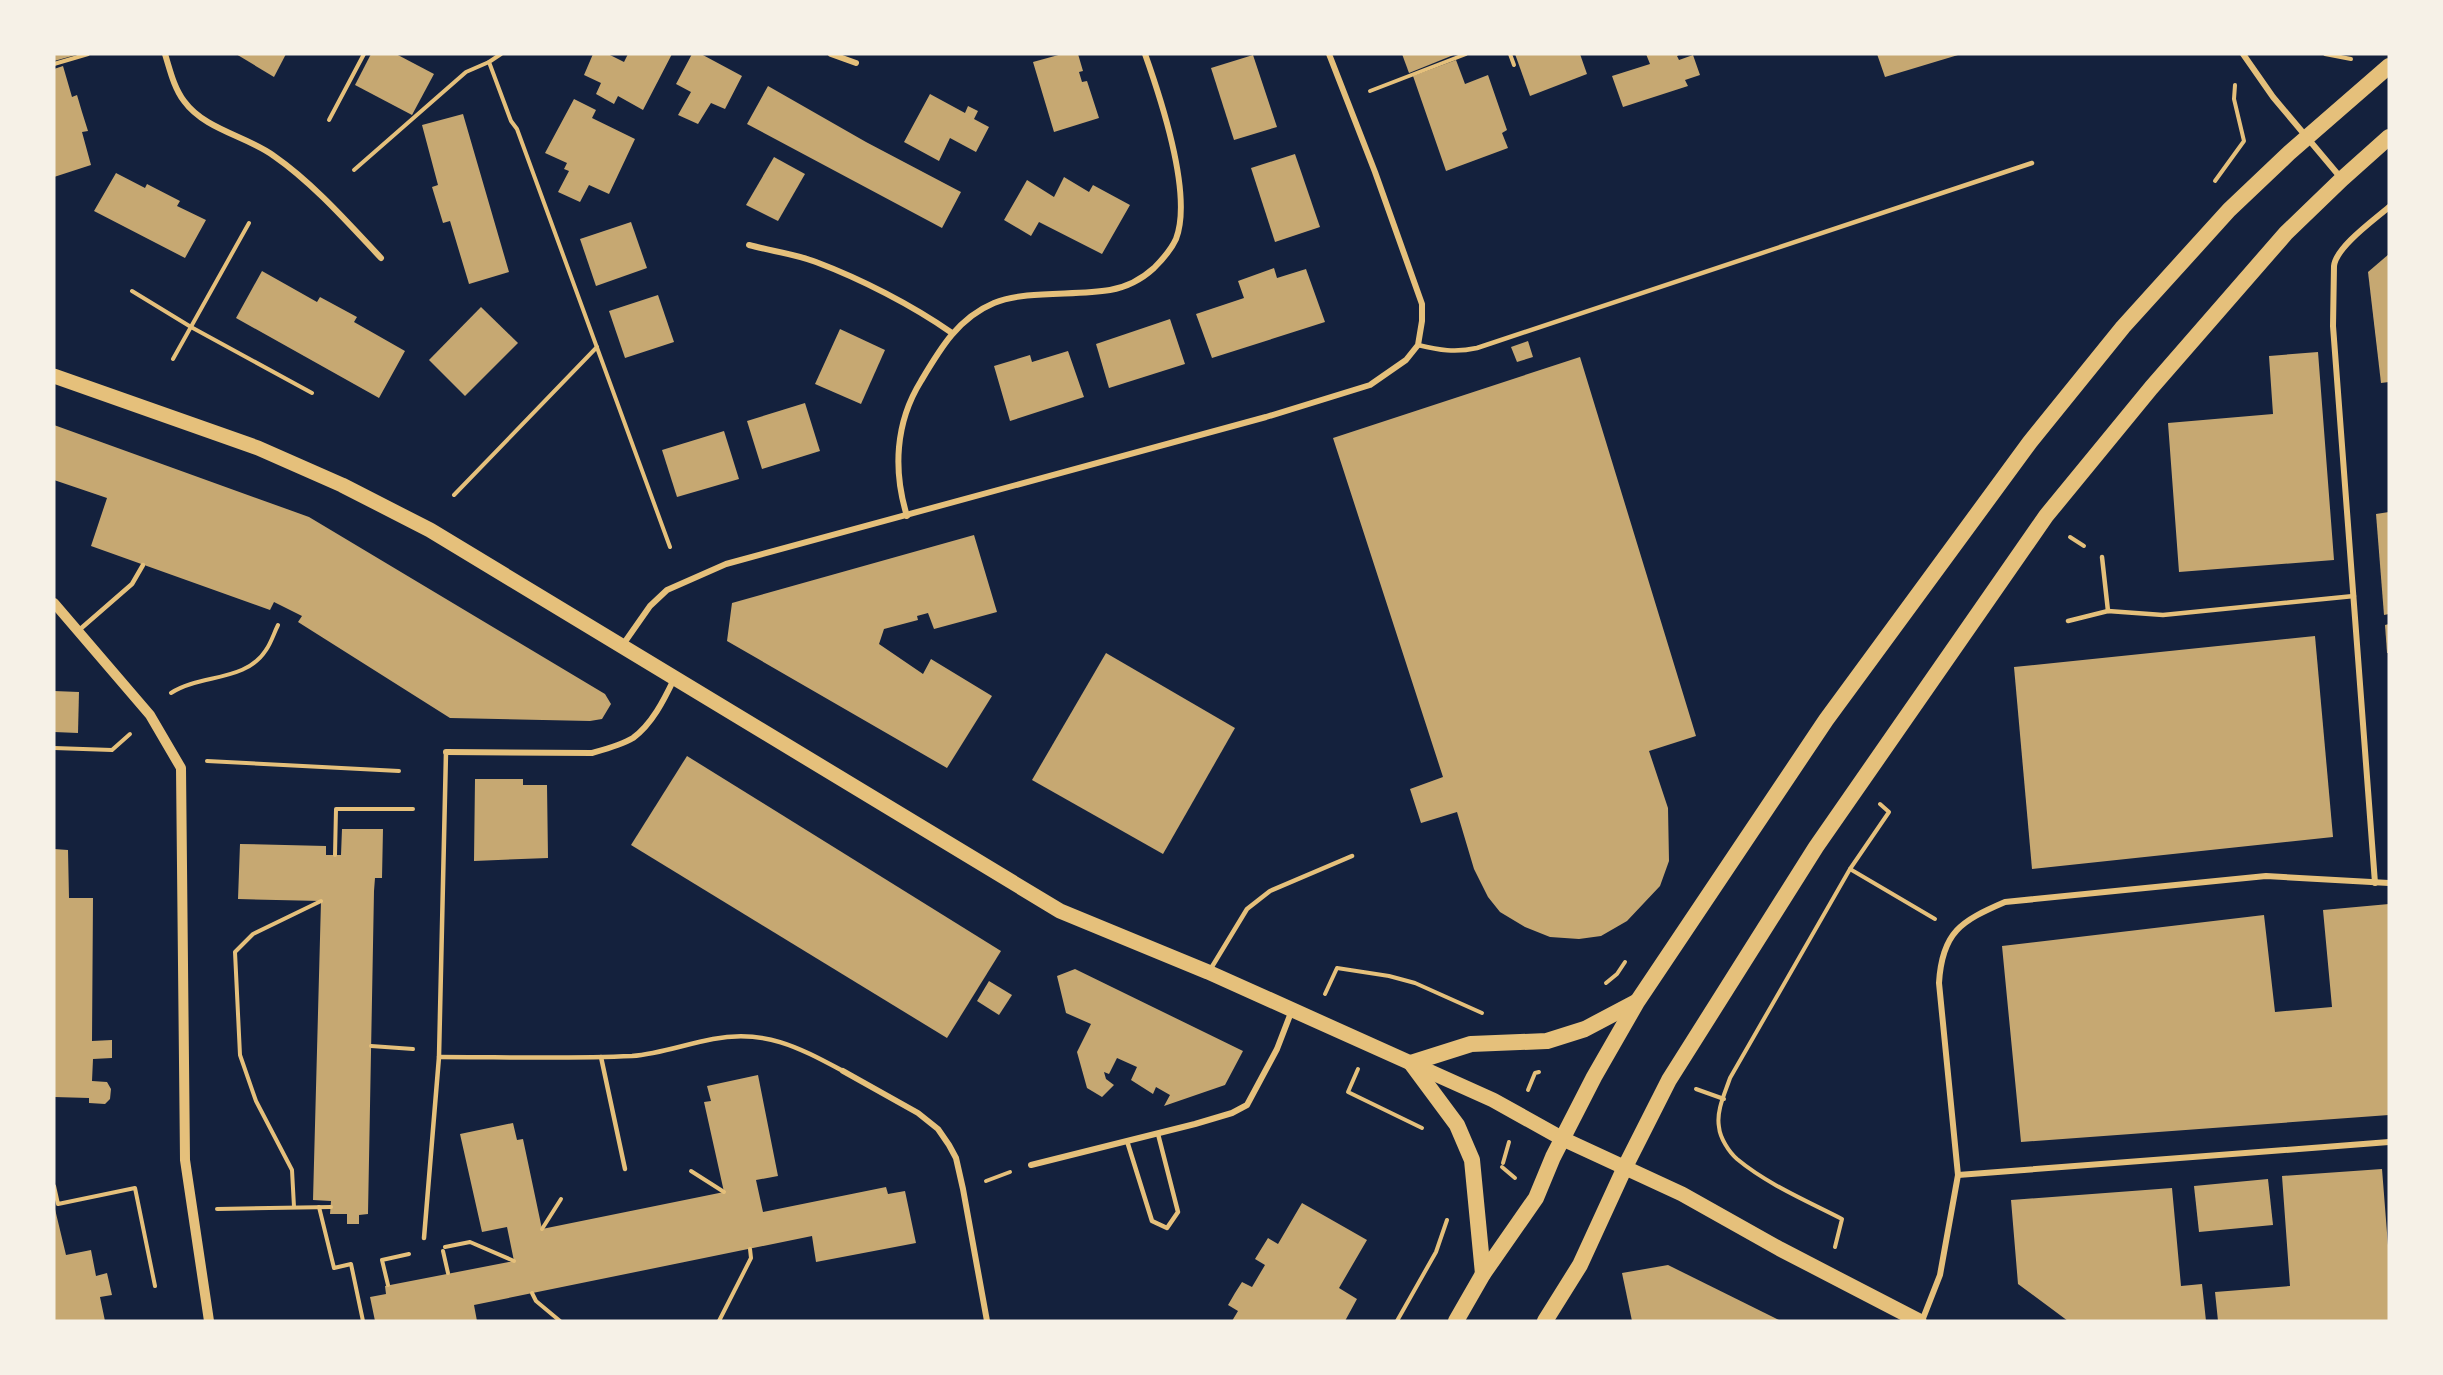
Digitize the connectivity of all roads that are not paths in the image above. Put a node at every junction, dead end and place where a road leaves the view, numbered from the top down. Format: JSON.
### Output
{"nodes":[{"id":1,"x":165,"y":54,"type":"edge"},
{"id":2,"x":831,"y":54,"type":"edge"},
{"id":3,"x":1145,"y":54,"type":"edge"},
{"id":4,"x":1329,"y":54,"type":"edge"},
{"id":5,"x":2243,"y":54,"type":"edge"},
{"id":6,"x":856,"y":63,"type":"dead end"},
{"id":7,"x":2389,"y":66,"type":"edge"},
{"id":8,"x":2308,"y":137,"type":"junction"},
{"id":9,"x":2389,"y":137,"type":"edge"},
{"id":10,"x":2032,"y":163,"type":"dead end"},
{"id":11,"x":2342,"y":179,"type":"junction"},
{"id":12,"x":2389,"y":207,"type":"edge"},
{"id":13,"x":749,"y":245,"type":"dead end"},
{"id":14,"x":381,"y":258,"type":"dead end"},
{"id":15,"x":952,"y":333,"type":"junction"},
{"id":16,"x":1418,"y":345,"type":"junction"},
{"id":17,"x":54,"y":376,"type":"edge"},
{"id":18,"x":907,"y":516,"type":"junction"},
{"id":19,"x":2102,"y":557,"type":"dead end"},
{"id":20,"x":143,"y":565,"type":"dead end"},
{"id":21,"x":2354,"y":596,"type":"junction"},
{"id":22,"x":54,"y":603,"type":"edge"},
{"id":23,"x":2108,"y":611,"type":"junction"},
{"id":24,"x":2068,"y":621,"type":"dead end"},
{"id":25,"x":78,"y":631,"type":"junction"},
{"id":26,"x":621,"y":647,"type":"junction"},
{"id":27,"x":674,"y":680,"type":"junction"},
{"id":28,"x":446,"y":752,"type":"joint"},
{"id":29,"x":1352,"y":856,"type":"dead end"},
{"id":30,"x":2389,"y":883,"type":"edge"},
{"id":31,"x":2375,"y":884,"type":"junction"},
{"id":32,"x":1208,"y":972,"type":"junction"},
{"id":33,"x":1637,"y":1002,"type":"junction"},
{"id":34,"x":1292,"y":1010,"type":"junction"},
{"id":35,"x":439,"y":1057,"type":"junction"},
{"id":36,"x":601,"y":1058,"type":"junction"},
{"id":37,"x":1411,"y":1064,"type":"junction"},
{"id":38,"x":843,"y":1071,"type":"joint"},
{"id":39,"x":1158,"y":1134,"type":"junction"},
{"id":40,"x":1563,"y":1139,"type":"junction"},
{"id":41,"x":1127,"y":1141,"type":"junction"},
{"id":42,"x":2389,"y":1142,"type":"edge"},
{"id":43,"x":1030,"y":1165,"type":"road end"},
{"id":44,"x":1624,"y":1167,"type":"junction"},
{"id":45,"x":625,"y":1169,"type":"dead end"},
{"id":46,"x":1958,"y":1175,"type":"junction"},
{"id":47,"x":424,"y":1238,"type":"dead end"},
{"id":48,"x":1483,"y":1274,"type":"junction"},
{"id":49,"x":208,"y":1321,"type":"edge"},
{"id":50,"x":987,"y":1321,"type":"edge"},
{"id":51,"x":1456,"y":1321,"type":"edge"},
{"id":52,"x":1545,"y":1321,"type":"edge"},
{"id":53,"x":1920,"y":1321,"type":"edge"}],
"edges":[{"from":1,"to":14,"type":"street"},
{"from":2,"to":6,"type":"street"},
{"from":3,"to":15,"type":"street"},
{"from":4,"to":16,"type":"street"},
{"from":5,"to":8,"type":"street"},
{"from":7,"to":8,"type":"highway"},
{"from":8,"to":11,"type":"street"},
{"from":8,"to":33,"type":"highway"},
{"from":9,"to":11,"type":"highway"},
{"from":10,"to":16,"type":"lane"},
{"from":11,"to":44,"type":"highway"},
{"from":12,"to":21,"type":"street"},
{"from":13,"to":15,"type":"street"},
{"from":15,"to":18,"type":"street"},
{"from":16,"to":18,"type":"street"},
{"from":17,"to":26,"type":"main road"},
{"from":18,"to":26,"type":"street"},
{"from":19,"to":23,"type":"lane"},
{"from":20,"to":25,"type":"lane"},
{"from":21,"to":23,"type":"lane"},
{"from":21,"to":31,"type":"street"},
{"from":22,"to":25,"type":"street"},
{"from":23,"to":24,"type":"lane"},
{"from":25,"to":49,"type":"street"},
{"from":26,"to":27,"type":"main road"},
{"from":27,"to":28,"type":"street"},
{"from":27,"to":32,"type":"main road"},
{"from":28,"to":35,"type":"lane"},
{"from":29,"to":32,"type":"lane"},
{"from":30,"to":31,"type":"street"},
{"from":31,"to":46,"type":"street"},
{"from":32,"to":34,"type":"main road"},
{"from":33,"to":37,"type":"highway"},
{"from":33,"to":40,"type":"highway"},
{"from":34,"to":37,"type":"main road"},
{"from":34,"to":39,"type":"street"},
{"from":35,"to":36,"type":"lane"},
{"from":35,"to":47,"type":"lane"},
{"from":36,"to":38,"type":"lane"},
{"from":36,"to":45,"type":"lane"},
{"from":37,"to":40,"type":"main road"},
{"from":37,"to":48,"type":"highway"},
{"from":38,"to":50,"type":"street"},
{"from":39,"to":41,"type":"street"},
{"from":39,"to":41,"type":"lane"},
{"from":40,"to":44,"type":"main road"},
{"from":40,"to":48,"type":"highway"},
{"from":41,"to":43,"type":"street"},
{"from":42,"to":46,"type":"street"},
{"from":44,"to":52,"type":"highway"},
{"from":44,"to":53,"type":"main road"},
{"from":46,"to":53,"type":"street"},
{"from":48,"to":51,"type":"highway"}]}
